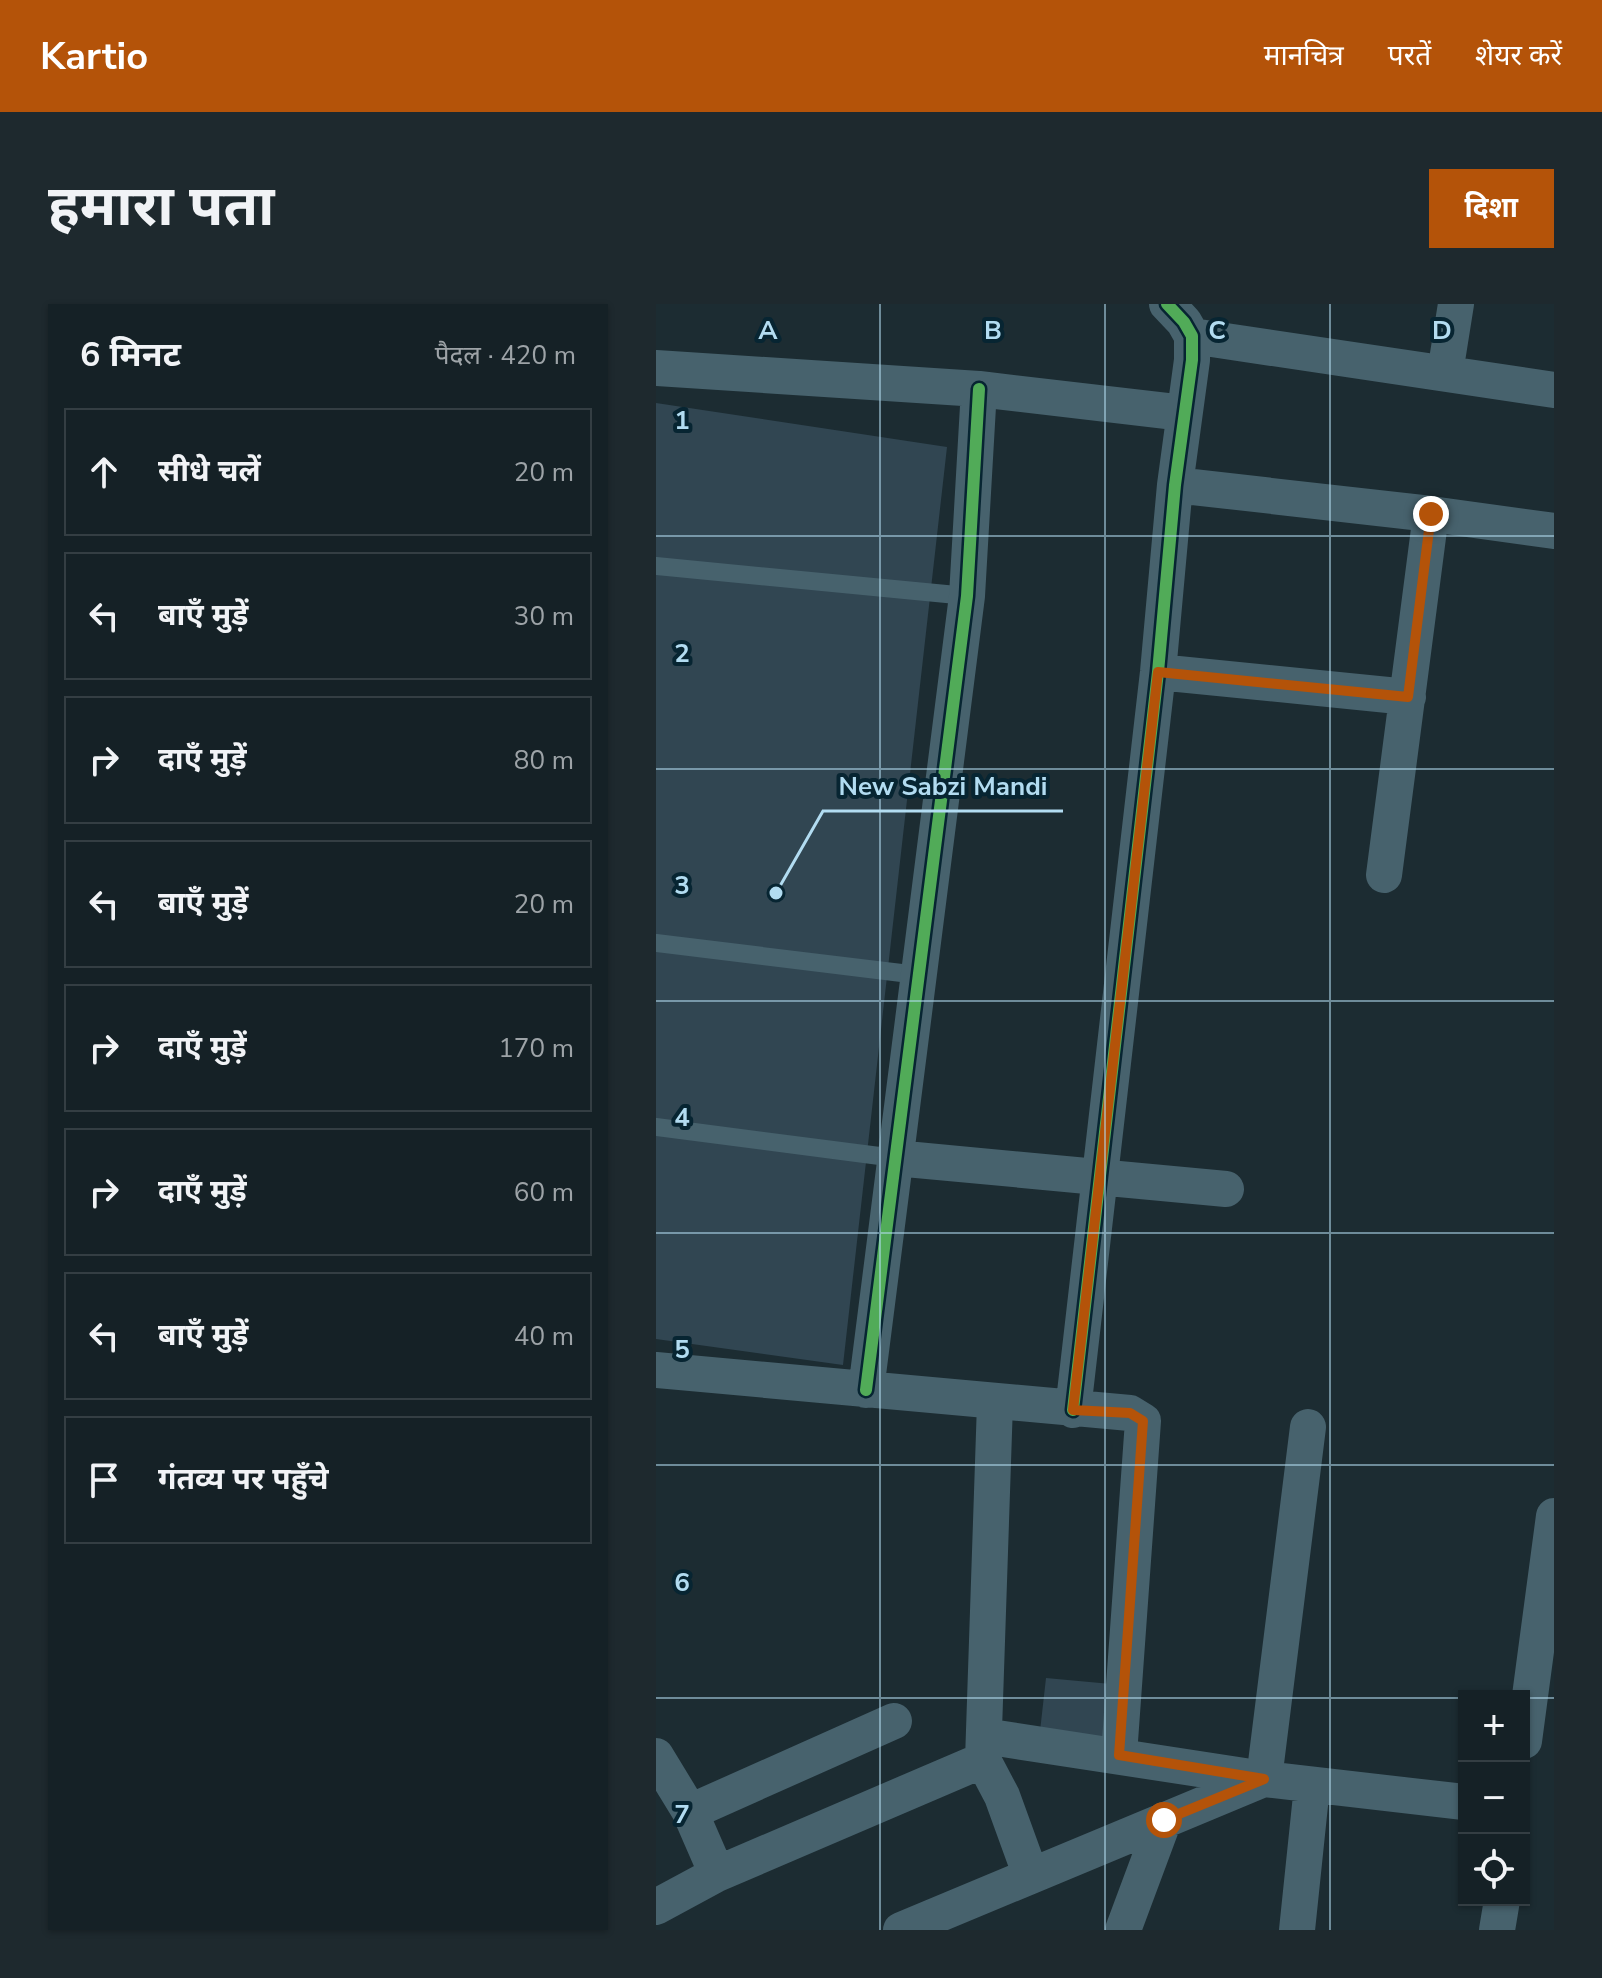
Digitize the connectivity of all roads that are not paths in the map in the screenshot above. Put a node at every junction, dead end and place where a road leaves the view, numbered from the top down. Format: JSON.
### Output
{"nodes":[{"id":1,"x":1167,"y":304,"type":"edge"},
{"id":2,"x":1456,"y":304,"type":"edge"},
{"id":3,"x":1192,"y":336,"type":"junction"},
{"id":4,"x":656,"y":368,"type":"edge"},
{"id":5,"x":1445,"y":373,"type":"junction"},
{"id":6,"x":979,"y":389,"type":"junction"},
{"id":7,"x":1554,"y":390,"type":"edge"},
{"id":8,"x":1184,"y":413,"type":"junction"},
{"id":9,"x":1175,"y":485,"type":"junction"},
{"id":10,"x":1431,"y":514,"type":"junction"},
{"id":11,"x":1554,"y":531,"type":"edge"},
{"id":12,"x":656,"y":566,"type":"edge"},
{"id":13,"x":967,"y":596,"type":"junction"},
{"id":14,"x":1158,"y":672,"type":"junction"},
{"id":15,"x":1408,"y":697,"type":"junction"},
{"id":16,"x":1384,"y":875,"type":"dead end"},
{"id":17,"x":656,"y":943,"type":"edge"},
{"id":18,"x":918,"y":975,"type":"junction"},
{"id":19,"x":656,"y":1127,"type":"edge"},
{"id":20,"x":895,"y":1158,"type":"junction"},
{"id":21,"x":1099,"y":1177,"type":"junction"},
{"id":22,"x":1226,"y":1189,"type":"dead end"},
{"id":23,"x":656,"y":1370,"type":"edge"},
{"id":24,"x":866,"y":1390,"type":"junction"},
{"id":25,"x":995,"y":1403,"type":"junction"},
{"id":26,"x":1073,"y":1410,"type":"junction"},
{"id":27,"x":1308,"y":1427,"type":"dead end"},
{"id":28,"x":1554,"y":1516,"type":"edge"},
{"id":29,"x":1545,"y":1661,"type":"edge"},
{"id":30,"x":1530,"y":1718,"type":"edge"},
{"id":31,"x":894,"y":1721,"type":"dead end"},
{"id":32,"x":983,"y":1748,"type":"junction"},
{"id":33,"x":1119,"y":1755,"type":"junction"},
{"id":34,"x":656,"y":1756,"type":"edge"},
{"id":35,"x":1264,"y":1779,"type":"junction"},
{"id":36,"x":1312,"y":1786,"type":"junction"},
{"id":37,"x":1458,"y":1801,"type":"edge"},
{"id":38,"x":690,"y":1812,"type":"junction"},
{"id":39,"x":1164,"y":1820,"type":"junction"},
{"id":40,"x":717,"y":1874,"type":"junction"},
{"id":41,"x":1031,"y":1876,"type":"junction"},
{"id":42,"x":1501,"y":1906,"type":"edge"},
{"id":43,"x":656,"y":1907,"type":"edge"},
{"id":44,"x":901,"y":1930,"type":"edge"},
{"id":45,"x":1123,"y":1930,"type":"edge"},
{"id":46,"x":1297,"y":1930,"type":"edge"},
{"id":47,"x":1497,"y":1930,"type":"edge"}],
"edges":[{"from":1,"to":3,"type":"street"},
{"from":2,"to":5,"type":"street"},
{"from":3,"to":5,"type":"street"},
{"from":3,"to":8,"type":"street"},
{"from":4,"to":6,"type":"street"},
{"from":5,"to":7,"type":"street"},
{"from":6,"to":8,"type":"street"},
{"from":6,"to":13,"type":"street"},
{"from":8,"to":9,"type":"street"},
{"from":9,"to":10,"type":"street"},
{"from":9,"to":14,"type":"street"},
{"from":10,"to":11,"type":"street"},
{"from":10,"to":15,"type":"street"},
{"from":12,"to":13,"type":"lane"},
{"from":13,"to":18,"type":"street"},
{"from":14,"to":15,"type":"street"},
{"from":14,"to":21,"type":"street"},
{"from":15,"to":16,"type":"street"},
{"from":17,"to":18,"type":"lane"},
{"from":18,"to":20,"type":"street"},
{"from":19,"to":20,"type":"lane"},
{"from":20,"to":21,"type":"street"},
{"from":20,"to":24,"type":"street"},
{"from":21,"to":22,"type":"street"},
{"from":21,"to":26,"type":"street"},
{"from":23,"to":24,"type":"street"},
{"from":24,"to":25,"type":"street"},
{"from":25,"to":26,"type":"street"},
{"from":25,"to":32,"type":"street"},
{"from":26,"to":33,"type":"street"},
{"from":27,"to":35,"type":"street"},
{"from":28,"to":29,"type":"street"},
{"from":29,"to":30,"type":"street"},
{"from":31,"to":38,"type":"street"},
{"from":32,"to":33,"type":"street"},
{"from":32,"to":40,"type":"street"},
{"from":32,"to":41,"type":"street"},
{"from":33,"to":35,"type":"street"},
{"from":34,"to":38,"type":"street"},
{"from":35,"to":36,"type":"street"},
{"from":35,"to":39,"type":"street"},
{"from":36,"to":37,"type":"street"},
{"from":36,"to":46,"type":"street"},
{"from":38,"to":40,"type":"street"},
{"from":39,"to":41,"type":"street"},
{"from":39,"to":45,"type":"street"},
{"from":40,"to":43,"type":"street"},
{"from":41,"to":44,"type":"street"},
{"from":42,"to":47,"type":"street"}]}
